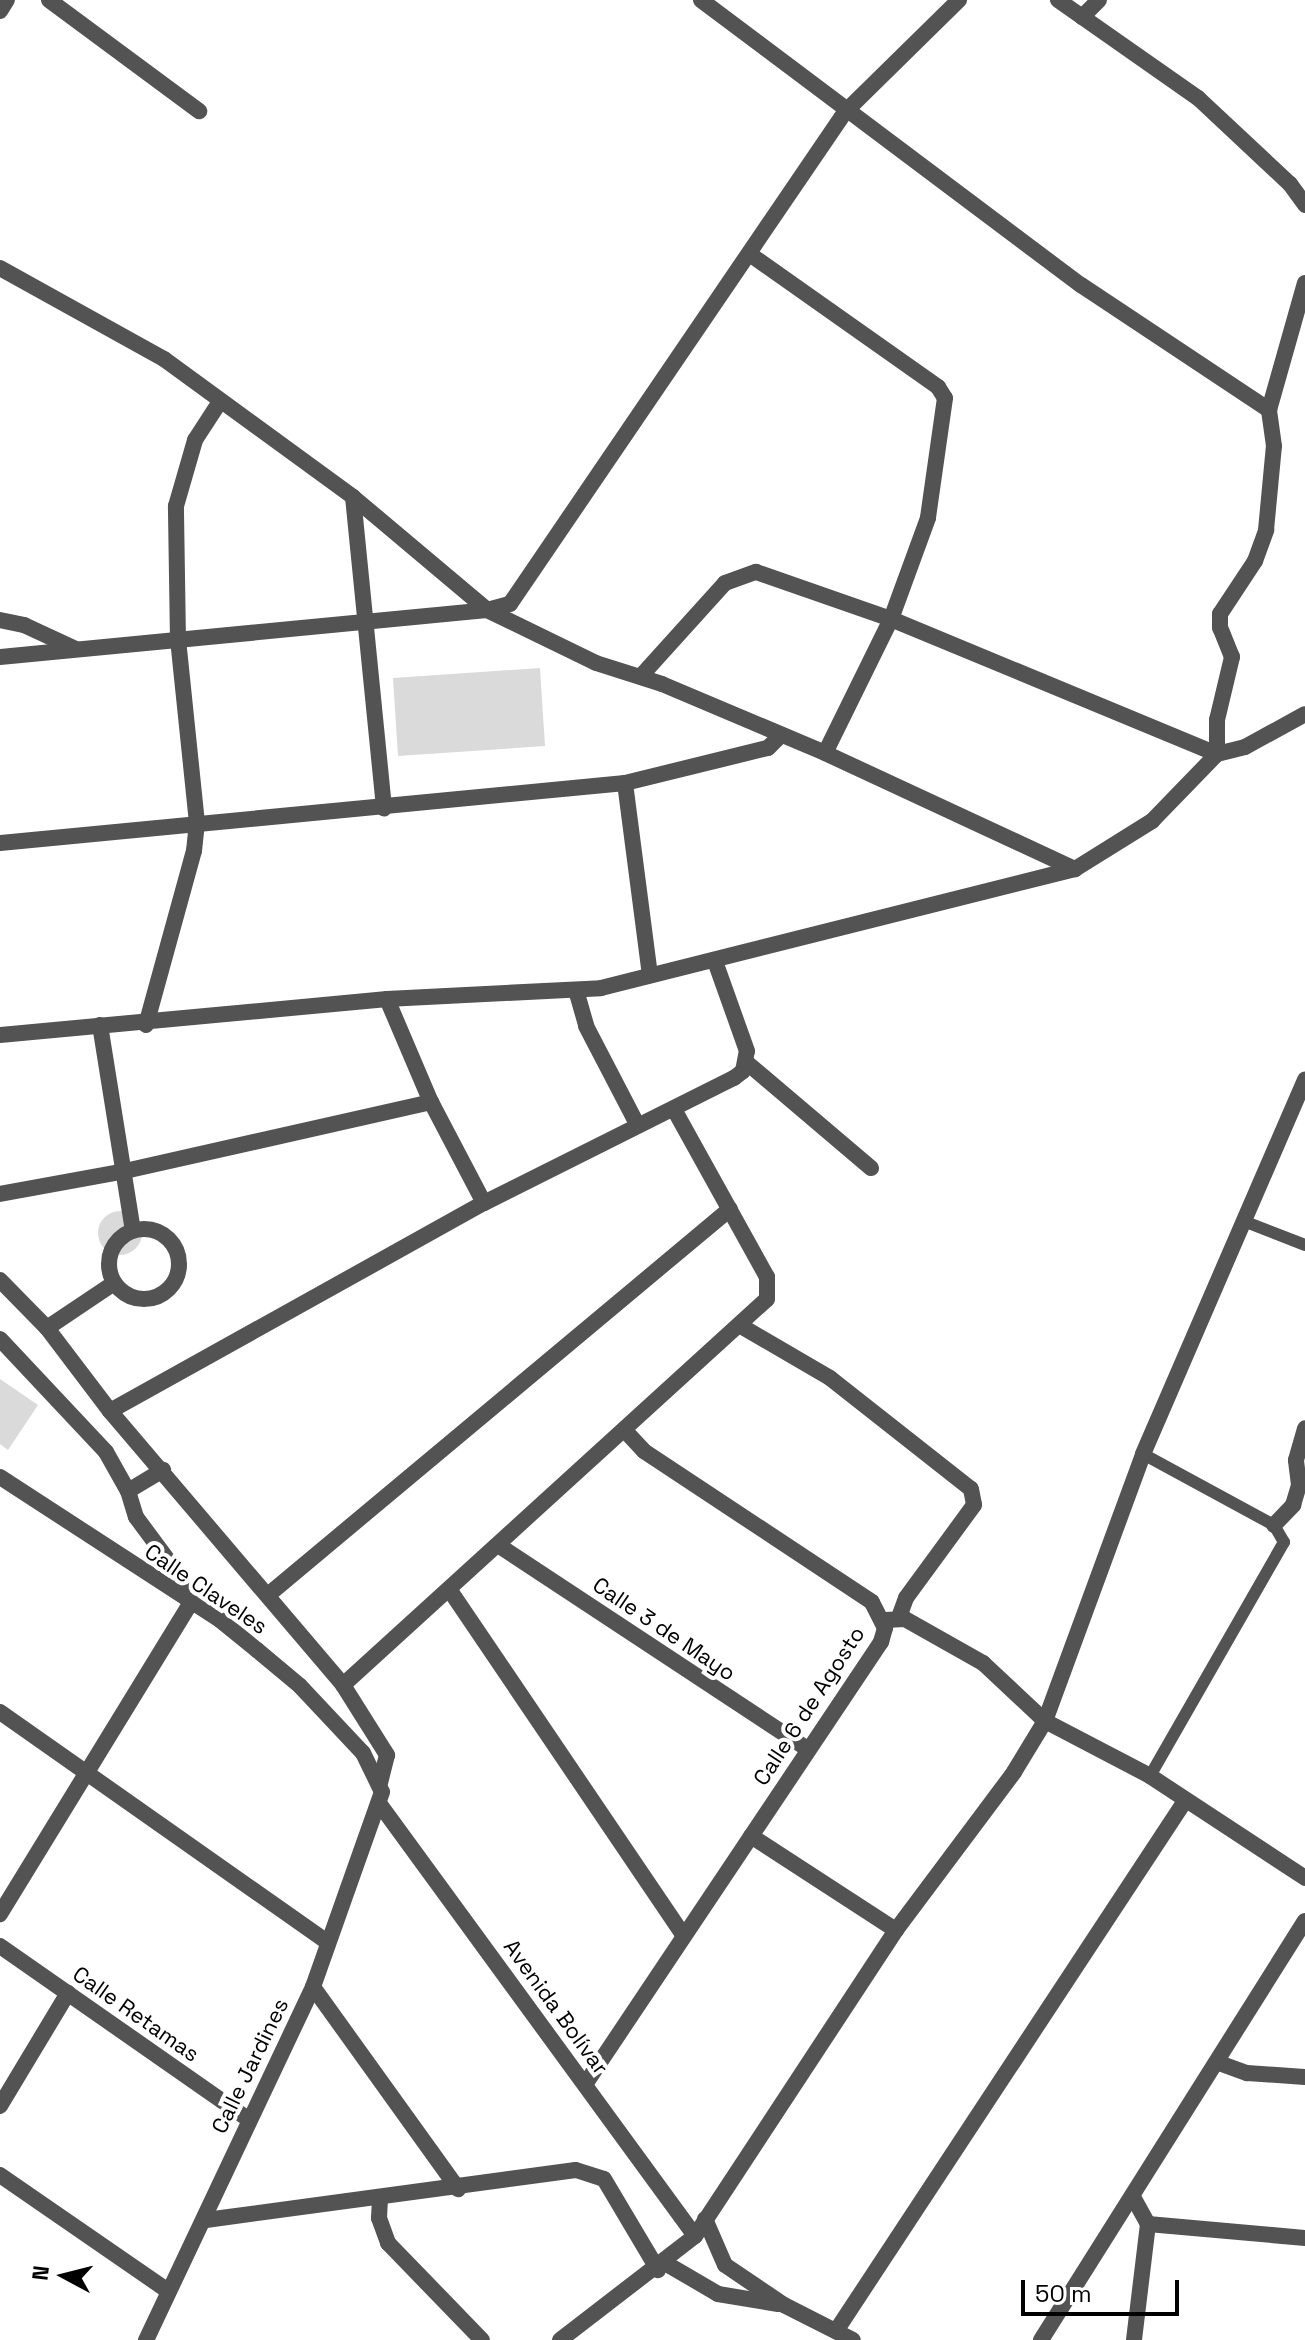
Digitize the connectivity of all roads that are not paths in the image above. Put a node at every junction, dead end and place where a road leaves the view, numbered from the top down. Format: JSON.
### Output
{"nodes":[{"id":1,"x":7,"y":0,"type":"edge"},
{"id":2,"x":49,"y":0,"type":"edge"},
{"id":3,"x":701,"y":0,"type":"edge"},
{"id":4,"x":959,"y":0,"type":"edge"},
{"id":5,"x":1058,"y":0,"type":"edge"},
{"id":6,"x":1099,"y":0,"type":"edge"},
{"id":7,"x":0,"y":11,"type":"edge"},
{"id":8,"x":1082,"y":17,"type":"junction"},
{"id":9,"x":199,"y":111,"type":"dead end"},
{"id":10,"x":845,"y":112,"type":"junction"},
{"id":11,"x":1305,"y":205,"type":"edge"},
{"id":12,"x":751,"y":255,"type":"junction"},
{"id":13,"x":0,"y":268,"type":"edge"},
{"id":14,"x":1305,"y":283,"type":"edge"},
{"id":15,"x":219,"y":403,"type":"junction"},
{"id":16,"x":1269,"y":410,"type":"junction"},
{"id":17,"x":353,"y":497,"type":"junction"},
{"id":18,"x":487,"y":610,"type":"junction"},
{"id":19,"x":891,"y":619,"type":"junction"},
{"id":20,"x":0,"y":620,"type":"edge"},
{"id":21,"x":369,"y":624,"type":"junction"},
{"id":22,"x":178,"y":640,"type":"junction"},
{"id":23,"x":77,"y":650,"type":"junction"},
{"id":24,"x":0,"y":657,"type":"edge"},
{"id":25,"x":641,"y":676,"type":"junction"},
{"id":26,"x":1305,"y":714,"type":"edge"},
{"id":27,"x":781,"y":735,"type":"junction"},
{"id":28,"x":825,"y":753,"type":"junction"},
{"id":29,"x":1217,"y":754,"type":"junction"},
{"id":30,"x":625,"y":783,"type":"junction"},
{"id":31,"x":384,"y":808,"type":"junction"},
{"id":32,"x":197,"y":823,"type":"junction"},
{"id":33,"x":0,"y":843,"type":"edge"},
{"id":34,"x":1075,"y":869,"type":"junction"},
{"id":35,"x":715,"y":961,"type":"junction"},
{"id":36,"x":650,"y":975,"type":"junction"},
{"id":37,"x":576,"y":990,"type":"junction"},
{"id":38,"x":387,"y":999,"type":"junction"},
{"id":39,"x":100,"y":1025,"type":"junction"},
{"id":40,"x":146,"y":1025,"type":"junction"},
{"id":41,"x":0,"y":1035,"type":"edge"},
{"id":42,"x":746,"y":1062,"type":"junction"},
{"id":43,"x":1305,"y":1080,"type":"edge"},
{"id":44,"x":431,"y":1102,"type":"junction"},
{"id":45,"x":675,"y":1111,"type":"junction"},
{"id":46,"x":637,"y":1124,"type":"junction"},
{"id":47,"x":871,"y":1168,"type":"dead end"},
{"id":48,"x":125,"y":1171,"type":"junction"},
{"id":49,"x":0,"y":1194,"type":"edge"},
{"id":50,"x":484,"y":1203,"type":"junction"},
{"id":51,"x":730,"y":1209,"type":"junction"},
{"id":52,"x":1246,"y":1222,"type":"junction"},
{"id":53,"x":133,"y":1230,"type":"junction"},
{"id":54,"x":1305,"y":1245,"type":"edge"},
{"id":55,"x":0,"y":1280,"type":"edge"},
{"id":56,"x":114,"y":1283,"type":"junction"},
{"id":57,"x":741,"y":1326,"type":"junction"},
{"id":58,"x":47,"y":1328,"type":"junction"},
{"id":59,"x":0,"y":1339,"type":"edge"},
{"id":60,"x":110,"y":1411,"type":"junction"},
{"id":61,"x":1305,"y":1428,"type":"edge"},
{"id":62,"x":626,"y":1432,"type":"junction"},
{"id":63,"x":1143,"y":1454,"type":"junction"},
{"id":64,"x":163,"y":1470,"type":"junction"},
{"id":65,"x":0,"y":1477,"type":"edge"},
{"id":66,"x":128,"y":1491,"type":"junction"},
{"id":67,"x":1274,"y":1525,"type":"junction"},
{"id":68,"x":498,"y":1545,"type":"junction"},
{"id":69,"x":449,"y":1589,"type":"junction"},
{"id":70,"x":268,"y":1595,"type":"junction"},
{"id":71,"x":190,"y":1604,"type":"junction"},
{"id":72,"x":892,"y":1619,"type":"junction"},
{"id":73,"x":343,"y":1685,"type":"junction"},
{"id":74,"x":0,"y":1712,"type":"edge"},
{"id":75,"x":1045,"y":1721,"type":"junction"},
{"id":76,"x":807,"y":1749,"type":"junction"},
{"id":77,"x":85,"y":1772,"type":"junction"},
{"id":78,"x":1150,"y":1776,"type":"junction"},
{"id":79,"x":380,"y":1784,"type":"junction"},
{"id":80,"x":1185,"y":1801,"type":"junction"},
{"id":81,"x":381,"y":1806,"type":"junction"},
{"id":82,"x":751,"y":1836,"type":"junction"},
{"id":83,"x":1305,"y":1878,"type":"edge"},
{"id":84,"x":0,"y":1914,"type":"edge"},
{"id":85,"x":1305,"y":1921,"type":"edge"},
{"id":86,"x":896,"y":1930,"type":"junction"},
{"id":87,"x":684,"y":1936,"type":"junction"},
{"id":88,"x":327,"y":1942,"type":"junction"},
{"id":89,"x":0,"y":1946,"type":"edge"},
{"id":90,"x":313,"y":1987,"type":"junction"},
{"id":91,"x":68,"y":1993,"type":"junction"},
{"id":92,"x":1219,"y":2063,"type":"junction"},
{"id":93,"x":1305,"y":2077,"type":"edge"},
{"id":94,"x":586,"y":2083,"type":"junction"},
{"id":95,"x":0,"y":2106,"type":"edge"},
{"id":96,"x":247,"y":2118,"type":"junction"},
{"id":97,"x":0,"y":2175,"type":"edge"},
{"id":98,"x":458,"y":2189,"type":"junction"},
{"id":99,"x":1133,"y":2197,"type":"junction"},
{"id":100,"x":380,"y":2199,"type":"junction"},
{"id":101,"x":705,"y":2219,"type":"junction"},
{"id":102,"x":206,"y":2220,"type":"junction"},
{"id":103,"x":1148,"y":2224,"type":"junction"},
{"id":104,"x":695,"y":2236,"type":"junction"},
{"id":105,"x":1305,"y":2238,"type":"edge"},
{"id":106,"x":662,"y":2266,"type":"junction"},
{"id":107,"x":168,"y":2291,"type":"junction"},
{"id":108,"x":784,"y":2305,"type":"junction"},
{"id":109,"x":836,"y":2331,"type":"junction"},
{"id":110,"x":146,"y":2340,"type":"edge"},
{"id":111,"x":482,"y":2340,"type":"edge"},
{"id":112,"x":560,"y":2340,"type":"edge"},
{"id":113,"x":853,"y":2340,"type":"edge"},
{"id":114,"x":1041,"y":2340,"type":"edge"},
{"id":115,"x":1134,"y":2340,"type":"edge"}],
"edges":[{"from":1,"to":7,"type":"street"},
{"from":2,"to":9,"type":"street"},
{"from":3,"to":10,"type":"street"},
{"from":4,"to":10,"type":"street"},
{"from":5,"to":8,"type":"street"},
{"from":6,"to":8,"type":"street"},
{"from":8,"to":11,"type":"street"},
{"from":10,"to":12,"type":"street"},
{"from":10,"to":16,"type":"street"},
{"from":12,"to":18,"type":"street"},
{"from":12,"to":19,"type":"street"},
{"from":13,"to":15,"type":"street"},
{"from":14,"to":16,"type":"street"},
{"from":15,"to":17,"type":"street"},
{"from":15,"to":22,"type":"street"},
{"from":16,"to":29,"type":"street"},
{"from":17,"to":18,"type":"street"},
{"from":17,"to":21,"type":"street"},
{"from":18,"to":21,"type":"street"},
{"from":18,"to":25,"type":"street"},
{"from":19,"to":25,"type":"street"},
{"from":19,"to":28,"type":"street"},
{"from":19,"to":29,"type":"street"},
{"from":20,"to":23,"type":"street"},
{"from":21,"to":22,"type":"street"},
{"from":21,"to":31,"type":"street"},
{"from":22,"to":23,"type":"street"},
{"from":22,"to":32,"type":"street"},
{"from":23,"to":24,"type":"street"},
{"from":25,"to":27,"type":"street"},
{"from":26,"to":29,"type":"street"},
{"from":27,"to":28,"type":"street"},
{"from":27,"to":30,"type":"street"},
{"from":28,"to":34,"type":"street"},
{"from":29,"to":34,"type":"street"},
{"from":30,"to":31,"type":"street"},
{"from":30,"to":36,"type":"street"},
{"from":31,"to":32,"type":"street"},
{"from":32,"to":33,"type":"street"},
{"from":32,"to":40,"type":"street"},
{"from":34,"to":35,"type":"street"},
{"from":35,"to":36,"type":"street"},
{"from":35,"to":42,"type":"street"},
{"from":36,"to":37,"type":"street"},
{"from":37,"to":38,"type":"street"},
{"from":37,"to":46,"type":"street"},
{"from":38,"to":40,"type":"street"},
{"from":38,"to":44,"type":"street"},
{"from":39,"to":40,"type":"street"},
{"from":39,"to":41,"type":"street"},
{"from":39,"to":48,"type":"street"},
{"from":42,"to":45,"type":"street"},
{"from":42,"to":47,"type":"street"},
{"from":43,"to":52,"type":"street"},
{"from":44,"to":48,"type":"street"},
{"from":44,"to":50,"type":"street"},
{"from":45,"to":46,"type":"street"},
{"from":45,"to":51,"type":"street"},
{"from":46,"to":50,"type":"street"},
{"from":48,"to":49,"type":"street"},
{"from":48,"to":53,"type":"street"},
{"from":50,"to":60,"type":"street"},
{"from":51,"to":57,"type":"street"},
{"from":51,"to":70,"type":"street"},
{"from":52,"to":54,"type":"lane"},
{"from":52,"to":63,"type":"street"},
{"from":53,"to":56,"type":"street"},
{"from":53,"to":56,"type":"street"},
{"from":55,"to":58,"type":"street"},
{"from":56,"to":58,"type":"street"},
{"from":57,"to":62,"type":"street"},
{"from":57,"to":72,"type":"street"},
{"from":58,"to":60,"type":"street"},
{"from":59,"to":66,"type":"street"},
{"from":60,"to":64,"type":"street"},
{"from":61,"to":67,"type":"street"},
{"from":62,"to":68,"type":"street"},
{"from":62,"to":72,"type":"street","name":"Calle 6 de Agosto"},
{"from":63,"to":67,"type":"lane"},
{"from":63,"to":75,"type":"street"},
{"from":64,"to":66,"type":"street"},
{"from":64,"to":70,"type":"street"},
{"from":65,"to":71,"type":"street","name":"Calle Claveles"},
{"from":66,"to":71,"type":"street"},
{"from":67,"to":78,"type":"lane"},
{"from":68,"to":69,"type":"street"},
{"from":68,"to":76,"type":"street","name":"Calle 3 de Mayo"},
{"from":69,"to":73,"type":"street"},
{"from":69,"to":87,"type":"street"},
{"from":70,"to":73,"type":"street"},
{"from":71,"to":77,"type":"street"},
{"from":71,"to":79,"type":"street","name":"Calle Claveles"},
{"from":72,"to":75,"type":"street"},
{"from":72,"to":76,"type":"street","name":"Calle 6 de Agosto"},
{"from":73,"to":79,"type":"street"},
{"from":74,"to":77,"type":"street"},
{"from":75,"to":78,"type":"street"},
{"from":75,"to":86,"type":"street"},
{"from":76,"to":82,"type":"street","name":"Calle 6 de Agosto"},
{"from":77,"to":84,"type":"street"},
{"from":77,"to":88,"type":"street"},
{"from":78,"to":80,"type":"street"},
{"from":79,"to":81,"type":"street","name":"Calle Claveles"},
{"from":80,"to":83,"type":"street"},
{"from":80,"to":109,"type":"street"},
{"from":81,"to":88,"type":"street","name":"Calle Jardines"},
{"from":81,"to":94,"type":"street","name":"Avenida Bolívar"},
{"from":82,"to":86,"type":"street"},
{"from":82,"to":87,"type":"street","name":"Calle 6 de Agosto"},
{"from":85,"to":92,"type":"street"},
{"from":86,"to":101,"type":"street"},
{"from":87,"to":94,"type":"street","name":"Calle 6 de Agosto"},
{"from":88,"to":90,"type":"street","name":"Calle Jardines"},
{"from":89,"to":91,"type":"street","name":"Calle Retamas"},
{"from":90,"to":96,"type":"street","name":"Calle Jardines"},
{"from":90,"to":98,"type":"street"},
{"from":91,"to":95,"type":"street"},
{"from":91,"to":96,"type":"street","name":"Calle Retamas"},
{"from":92,"to":93,"type":"street"},
{"from":92,"to":99,"type":"street"},
{"from":94,"to":104,"type":"street","name":"Avenida Bolívar"},
{"from":96,"to":102,"type":"street","name":"Calle Jardines"},
{"from":97,"to":107,"type":"street"},
{"from":98,"to":100,"type":"street"},
{"from":98,"to":106,"type":"street"},
{"from":99,"to":103,"type":"street"},
{"from":99,"to":114,"type":"street"},
{"from":100,"to":102,"type":"street"},
{"from":100,"to":111,"type":"street"},
{"from":101,"to":104,"type":"street"},
{"from":101,"to":108,"type":"street"},
{"from":102,"to":107,"type":"street","name":"Calle Jardines"},
{"from":103,"to":105,"type":"street"},
{"from":103,"to":115,"type":"street"},
{"from":104,"to":106,"type":"street"},
{"from":106,"to":108,"type":"street"},
{"from":106,"to":112,"type":"street"},
{"from":107,"to":110,"type":"street","name":"Calle Jardines"},
{"from":108,"to":109,"type":"street"},
{"from":109,"to":113,"type":"street"}]}
